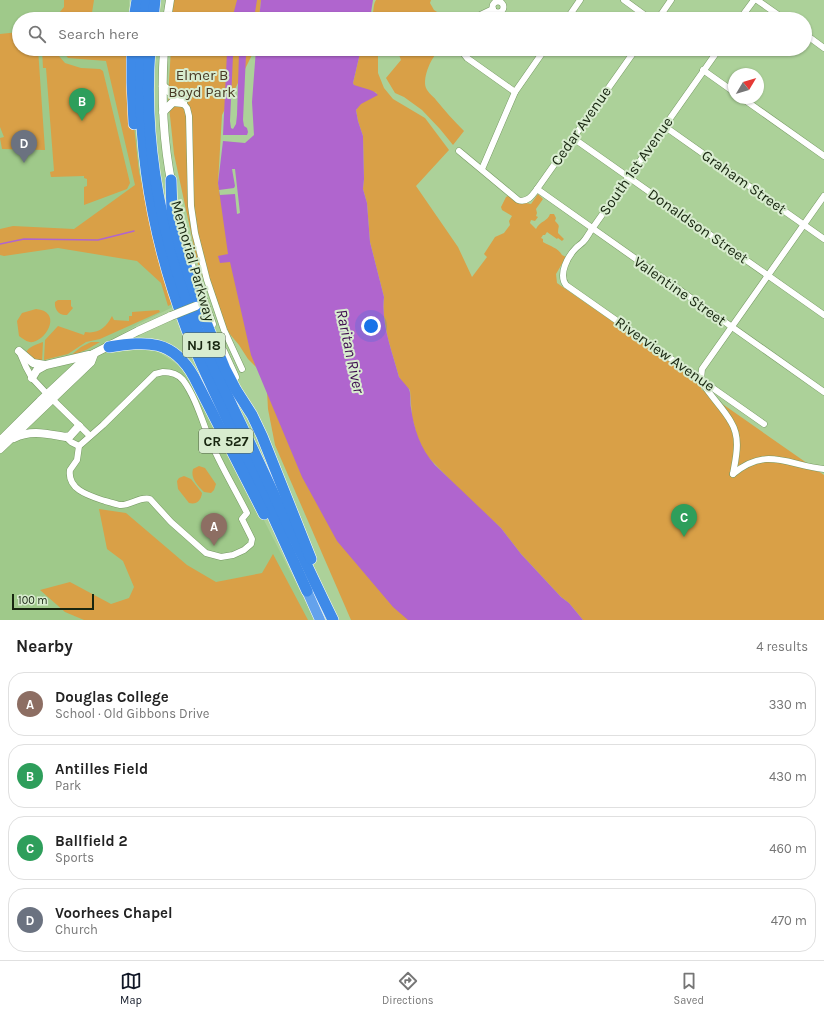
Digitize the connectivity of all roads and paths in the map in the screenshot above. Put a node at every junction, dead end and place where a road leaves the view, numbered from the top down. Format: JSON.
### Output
{"nodes":[{"id":1,"x":137,"y":0,"type":"edge"},
{"id":2,"x":147,"y":0,"type":"edge"},
{"id":3,"x":155,"y":0,"type":"edge"},
{"id":4,"x":170,"y":0,"type":"edge"},
{"id":5,"x":580,"y":0,"type":"edge"},
{"id":6,"x":624,"y":0,"type":"edge"},
{"id":7,"x":671,"y":0,"type":"edge"},
{"id":8,"x":754,"y":0,"type":"edge"},
{"id":9,"x":757,"y":0,"type":"edge"},
{"id":10,"x":493,"y":9,"type":"dead end"},
{"id":11,"x":135,"y":12,"type":"edge"},
{"id":12,"x":145,"y":12,"type":"edge"},
{"id":13,"x":154,"y":12,"type":"edge"},
{"id":14,"x":168,"y":12,"type":"edge"},
{"id":15,"x":487,"y":12,"type":"edge"},
{"id":16,"x":572,"y":12,"type":"edge"},
{"id":17,"x":640,"y":12,"type":"edge"},
{"id":18,"x":663,"y":12,"type":"edge"},
{"id":19,"x":745,"y":12,"type":"edge"},
{"id":20,"x":774,"y":12,"type":"edge"},
{"id":21,"x":812,"y":39,"type":"edge"},
{"id":22,"x":824,"y":48,"type":"edge"},
{"id":23,"x":132,"y":56,"type":"edge"},
{"id":24,"x":142,"y":56,"type":"edge"},
{"id":25,"x":150,"y":56,"type":"edge"},
{"id":26,"x":164,"y":56,"type":"edge"},
{"id":27,"x":465,"y":56,"type":"edge"},
{"id":28,"x":540,"y":56,"type":"edge"},
{"id":29,"x":631,"y":56,"type":"edge"},
{"id":30,"x":714,"y":56,"type":"edge"},
{"id":31,"x":703,"y":70,"type":"junction"},
{"id":32,"x":163,"y":86,"type":"junction"},
{"id":33,"x":728,"y":88,"type":"edge"},
{"id":34,"x":515,"y":92,"type":"junction"},
{"id":35,"x":184,"y":103,"type":"junction"},
{"id":36,"x":750,"y":104,"type":"edge"},
{"id":37,"x":164,"y":112,"type":"junction"},
{"id":38,"x":664,"y":126,"type":"junction"},
{"id":39,"x":573,"y":138,"type":"junction"},
{"id":40,"x":459,"y":151,"type":"dead end"},
{"id":41,"x":824,"y":156,"type":"edge"},
{"id":42,"x":482,"y":169,"type":"junction"},
{"id":43,"x":628,"y":177,"type":"junction"},
{"id":44,"x":171,"y":180,"type":"junction"},
{"id":45,"x":536,"y":189,"type":"junction"},
{"id":46,"x":824,"y":196,"type":"edge"},
{"id":47,"x":804,"y":225,"type":"junction"},
{"id":48,"x":592,"y":229,"type":"junction"},
{"id":49,"x":824,"y":239,"type":"edge"},
{"id":50,"x":160,"y":244,"type":"junction"},
{"id":51,"x":768,"y":276,"type":"junction"},
{"id":52,"x":566,"y":285,"type":"joint"},
{"id":53,"x":197,"y":305,"type":"junction"},
{"id":54,"x":824,"y":315,"type":"edge"},
{"id":55,"x":732,"y":328,"type":"junction"},
{"id":56,"x":109,"y":346,"type":"junction"},
{"id":57,"x":19,"y":350,"type":"joint"},
{"id":58,"x":94,"y":354,"type":"junction"},
{"id":59,"x":46,"y":365,"type":"junction"},
{"id":60,"x":242,"y":369,"type":"dead end"},
{"id":61,"x":32,"y":378,"type":"junction"},
{"id":62,"x":701,"y":379,"type":"junction"},
{"id":63,"x":824,"y":392,"type":"edge"},
{"id":64,"x":49,"y":396,"type":"junction"},
{"id":65,"x":252,"y":415,"type":"junction"},
{"id":66,"x":764,"y":424,"type":"dead end"},
{"id":67,"x":79,"y":426,"type":"junction"},
{"id":68,"x":90,"y":436,"type":"junction"},
{"id":69,"x":66,"y":437,"type":"junction"},
{"id":70,"x":3,"y":440,"type":"edge"},
{"id":71,"x":79,"y":446,"type":"junction"},
{"id":72,"x":0,"y":449,"type":"edge"},
{"id":73,"x":824,"y":469,"type":"edge"},
{"id":74,"x":306,"y":591,"type":"junction"},
{"id":75,"x":320,"y":620,"type":"edge"},
{"id":76,"x":333,"y":620,"type":"edge"}],
"edges":[{"from":1,"to":11,"type":"highway"},
{"from":2,"to":12,"type":"highway"},
{"from":3,"to":13,"type":"highway"},
{"from":4,"to":14,"type":"main road"},
{"from":5,"to":16,"type":"street"},
{"from":6,"to":17,"type":"street"},
{"from":7,"to":18,"type":"street"},
{"from":8,"to":19,"type":"street"},
{"from":9,"to":20,"type":"street"},
{"from":10,"to":15,"type":"street"},
{"from":21,"to":22,"type":"street"},
{"from":23,"to":50,"type":"highway"},
{"from":24,"to":50,"type":"highway","name":"Memorial Parkway","number":"NJ 18"},
{"from":25,"to":76,"type":"highway","name":"Memorial Parkway","number":"NJ 18"},
{"from":26,"to":32,"type":"main road"},
{"from":27,"to":34,"type":"street"},
{"from":28,"to":34,"type":"street"},
{"from":29,"to":39,"type":"street","name":"Cedar Avenue"},
{"from":30,"to":31,"type":"street","name":"South 1st Avenue"},
{"from":31,"to":33,"type":"street"},
{"from":31,"to":38,"type":"street","name":"South 1st Avenue"},
{"from":32,"to":35,"type":"main road"},
{"from":32,"to":37,"type":"main road"},
{"from":34,"to":42,"type":"street"},
{"from":35,"to":37,"type":"main road"},
{"from":35,"to":60,"type":"street"},
{"from":36,"to":41,"type":"street"},
{"from":37,"to":44,"type":"main road"},
{"from":38,"to":43,"type":"street","name":"South 1st Avenue"},
{"from":38,"to":47,"type":"street","name":"Graham Street"},
{"from":39,"to":43,"type":"street","name":"Donaldson Street"},
{"from":39,"to":45,"type":"street","name":"Cedar Avenue"},
{"from":40,"to":42,"type":"street"},
{"from":42,"to":45,"type":"street","name":"Cedar Avenue"},
{"from":43,"to":48,"type":"street","name":"South 1st Avenue"},
{"from":43,"to":51,"type":"street","name":"Donaldson Street"},
{"from":44,"to":53,"type":"highway"},
{"from":44,"to":65,"type":"main road"},
{"from":45,"to":48,"type":"street","name":"Valentine Street"},
{"from":46,"to":47,"type":"street"},
{"from":47,"to":49,"type":"street","name":"Graham Street"},
{"from":47,"to":51,"type":"street"},
{"from":48,"to":52,"type":"street","name":"South 1st Avenue"},
{"from":48,"to":55,"type":"street","name":"Valentine Street"},
{"from":50,"to":74,"type":"highway","name":"Memorial Parkway","number":"NJ 18"},
{"from":51,"to":54,"type":"street","name":"Donaldson Street"},
{"from":51,"to":55,"type":"street"},
{"from":52,"to":62,"type":"street","name":"Riverview Avenue"},
{"from":53,"to":56,"type":"main road","bridge":true},
{"from":53,"to":65,"type":"highway","number":"CR 527"},
{"from":55,"to":62,"type":"street"},
{"from":55,"to":63,"type":"street","name":"Valentine Street"},
{"from":56,"to":58,"type":"main road"},
{"from":56,"to":74,"type":"highway","number":"CR 527"},
{"from":57,"to":59,"type":"main road"},
{"from":57,"to":61,"type":"street"},
{"from":58,"to":59,"type":"main road"},
{"from":58,"to":64,"type":"main road"},
{"from":59,"to":61,"type":"main road"},
{"from":61,"to":64,"type":"street"},
{"from":62,"to":66,"type":"street","name":"Riverview Avenue"},
{"from":62,"to":73,"type":"street"},
{"from":64,"to":67,"type":"street"},
{"from":64,"to":70,"type":"main road"},
{"from":65,"to":76,"type":"highway","number":"CR 527"},
{"from":67,"to":68,"type":"street"},
{"from":67,"to":69,"type":"main road"},
{"from":68,"to":71,"type":"street"},
{"from":68,"to":71,"type":"street"},
{"from":69,"to":70,"type":"main road"},
{"from":69,"to":71,"type":"street"},
{"from":70,"to":72,"type":"main road"},
{"from":74,"to":75,"type":"highway","number":"NJ 18"}]}
